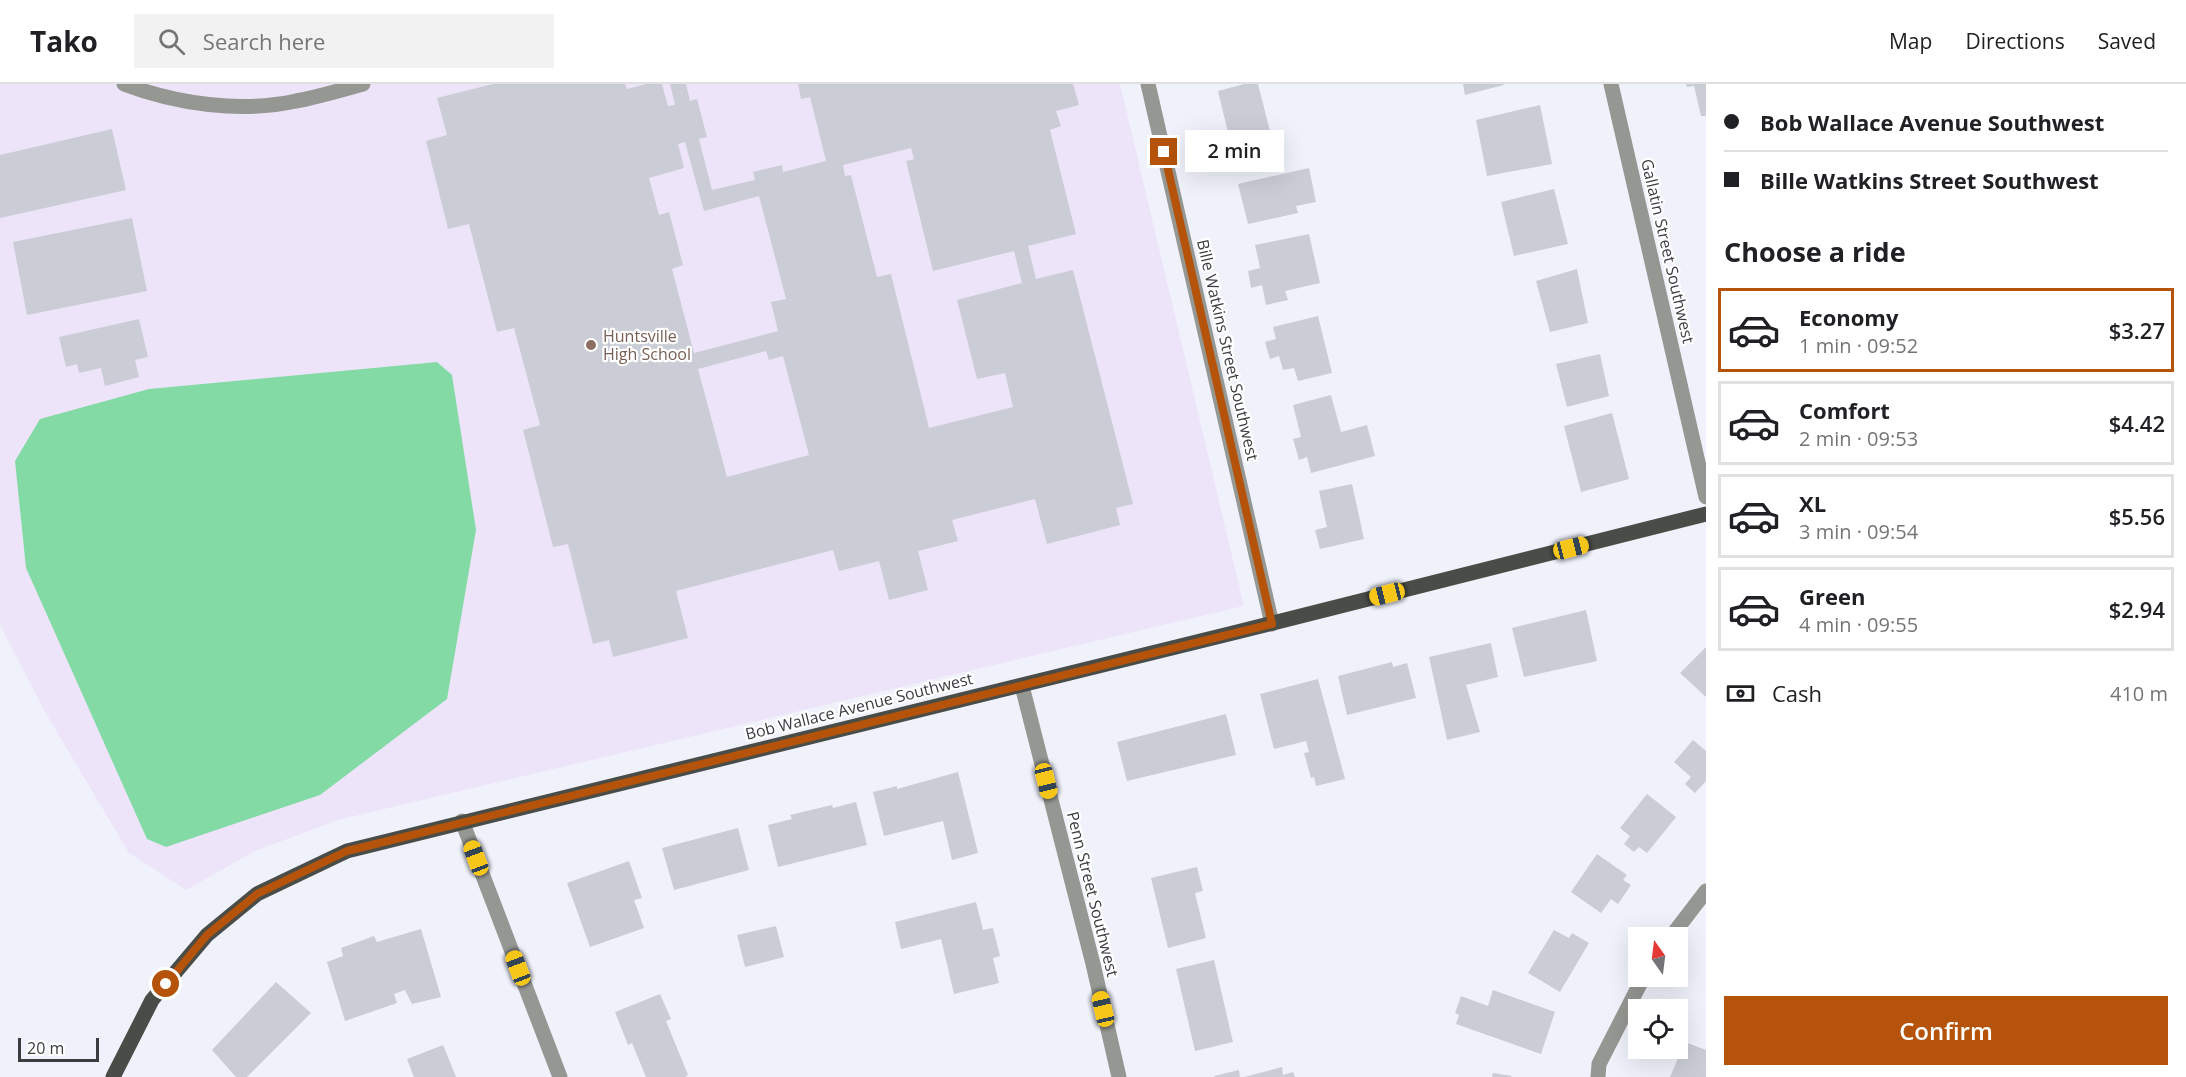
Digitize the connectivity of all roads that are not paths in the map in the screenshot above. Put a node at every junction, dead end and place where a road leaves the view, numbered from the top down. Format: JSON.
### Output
{"nodes":[{"id":1,"x":124,"y":84,"type":"edge"},
{"id":2,"x":363,"y":84,"type":"edge"},
{"id":3,"x":1148,"y":84,"type":"edge"},
{"id":4,"x":1611,"y":84,"type":"edge"},
{"id":5,"x":1706,"y":497,"type":"edge"},
{"id":6,"x":1706,"y":514,"type":"edge"},
{"id":7,"x":1272,"y":624,"type":"junction"},
{"id":8,"x":1022,"y":686,"type":"junction"},
{"id":9,"x":462,"y":821,"type":"junction"},
{"id":10,"x":1706,"y":891,"type":"edge"},
{"id":11,"x":1678,"y":927,"type":"edge"},
{"id":12,"x":1638,"y":987,"type":"edge"},
{"id":13,"x":113,"y":1077,"type":"edge"},
{"id":14,"x":560,"y":1077,"type":"edge"},
{"id":15,"x":1119,"y":1077,"type":"edge"},
{"id":16,"x":1598,"y":1077,"type":"edge"}],
"edges":[{"from":1,"to":2,"type":"street"},
{"from":3,"to":7,"type":"street","name":"Bille Watkins Street Southwest"},
{"from":4,"to":5,"type":"street","name":"Gallatin Street Southwest"},
{"from":6,"to":7,"type":"main road","name":"Bob Wallace Avenue Southwest"},
{"from":7,"to":8,"type":"main road","name":"Bob Wallace Avenue Southwest"},
{"from":8,"to":9,"type":"main road","name":"Bob Wallace Avenue Southwest"},
{"from":8,"to":15,"type":"street","name":"Penn Street Southwest"},
{"from":9,"to":13,"type":"main road","name":"Bob Wallace Avenue Southwest"},
{"from":9,"to":14,"type":"street"},
{"from":10,"to":11,"type":"street"},
{"from":12,"to":16,"type":"street"}]}
